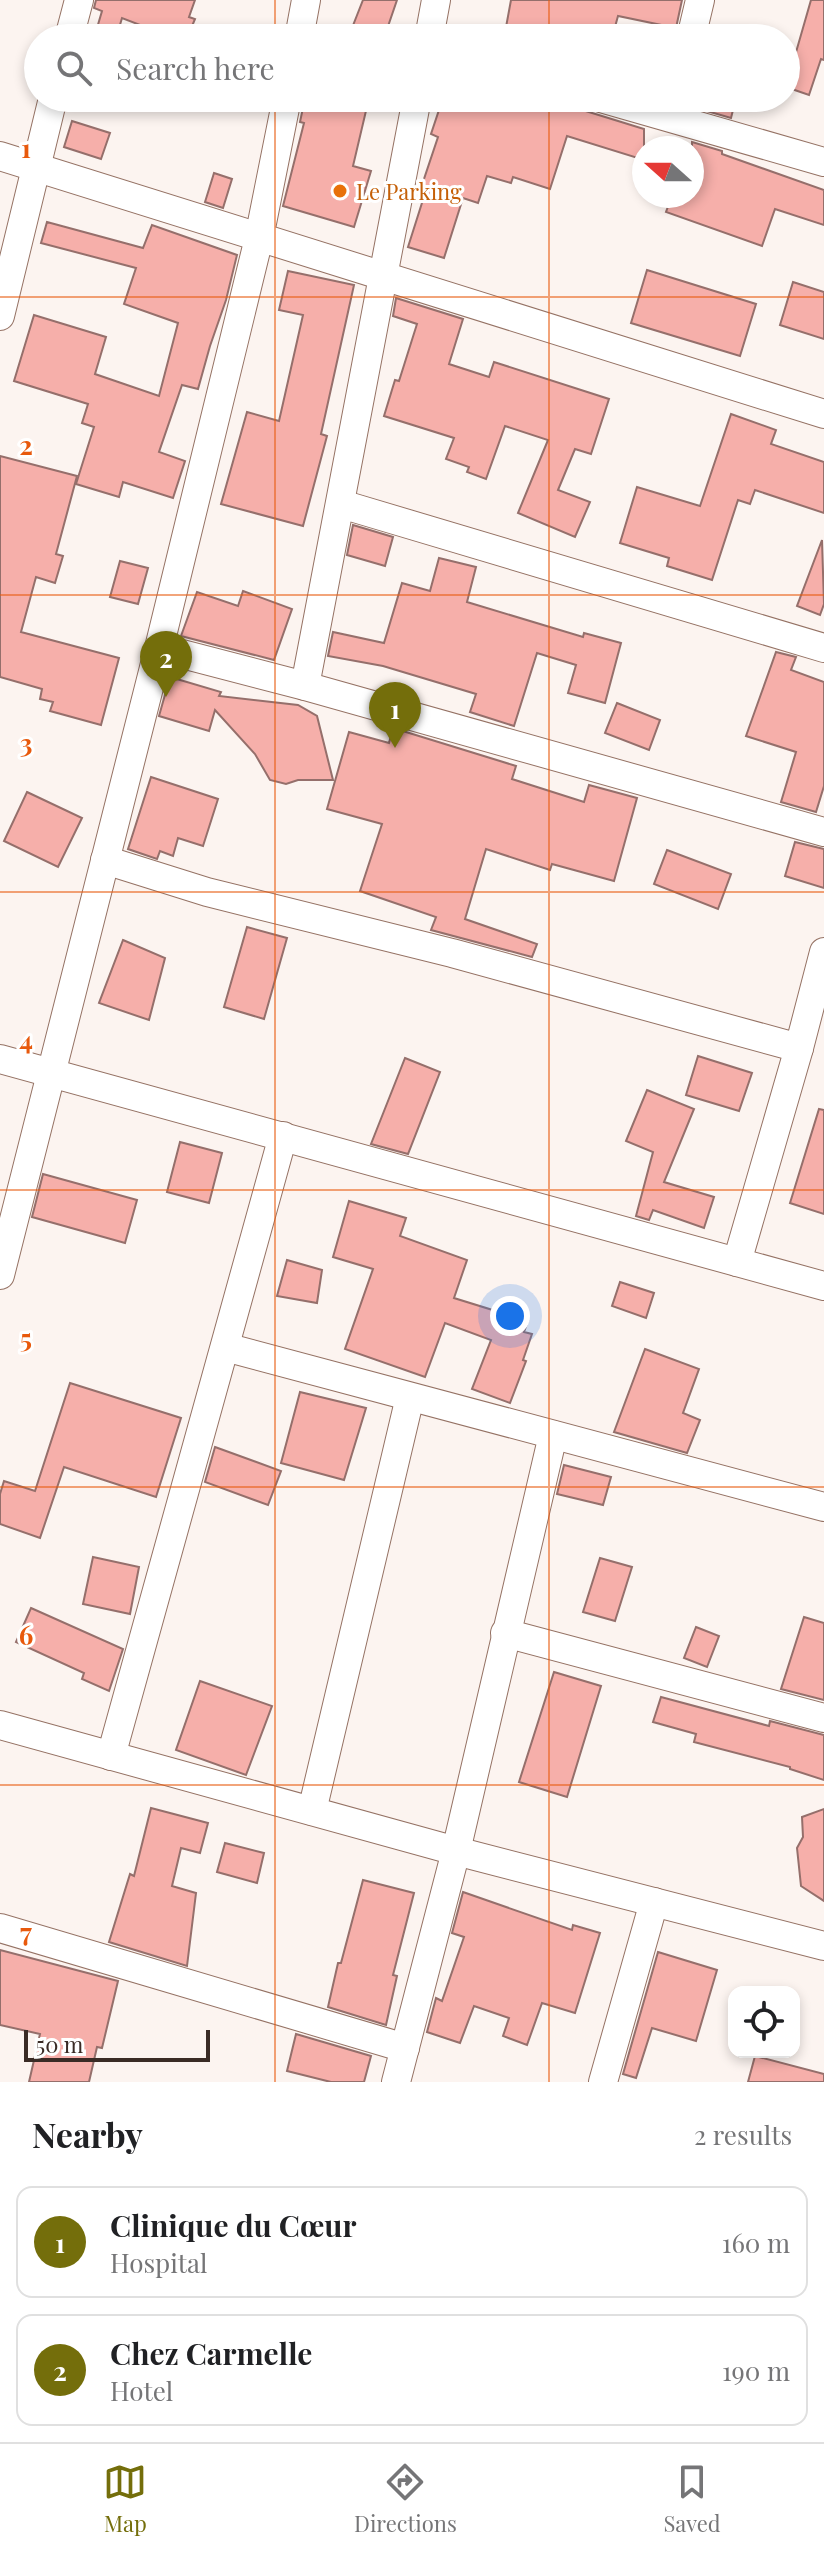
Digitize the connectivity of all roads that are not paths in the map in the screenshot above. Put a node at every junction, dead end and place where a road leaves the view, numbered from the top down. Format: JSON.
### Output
{"nodes":[{"id":1,"x":79,"y":0,"type":"edge"},
{"id":2,"x":306,"y":0,"type":"edge"},
{"id":3,"x":436,"y":0,"type":"edge"},
{"id":4,"x":700,"y":0,"type":"edge"},
{"id":5,"x":73,"y":24,"type":"edge"},
{"id":6,"x":302,"y":24,"type":"edge"},
{"id":7,"x":432,"y":24,"type":"edge"},
{"id":8,"x":694,"y":24,"type":"edge"},
{"id":9,"x":50,"y":112,"type":"edge"},
{"id":10,"x":284,"y":112,"type":"edge"},
{"id":11,"x":414,"y":112,"type":"edge"},
{"id":12,"x":683,"y":112,"type":"edge"},
{"id":13,"x":0,"y":156,"type":"edge"},
{"id":14,"x":824,"y":162,"type":"edge"},
{"id":15,"x":36,"y":167,"type":"junction"},
{"id":16,"x":259,"y":238,"type":"junction"},
{"id":17,"x":382,"y":275,"type":"junction"},
{"id":18,"x":0,"y":316,"type":"edge"},
{"id":19,"x":824,"y":414,"type":"edge"},
{"id":20,"x":341,"y":504,"type":"junction"},
{"id":21,"x":159,"y":648,"type":"junction"},
{"id":22,"x":824,"y":648,"type":"edge"},
{"id":23,"x":305,"y":686,"type":"junction"},
{"id":24,"x":824,"y":832,"type":"edge"},
{"id":25,"x":105,"y":860,"type":"junction"},
{"id":26,"x":824,"y":952,"type":"edge"},
{"id":27,"x":799,"y":1048,"type":"junction"},
{"id":28,"x":0,"y":1059,"type":"edge"},
{"id":29,"x":53,"y":1074,"type":"junction"},
{"id":30,"x":283,"y":1136,"type":"junction"},
{"id":31,"x":737,"y":1262,"type":"junction"},
{"id":32,"x":0,"y":1275,"type":"edge"},
{"id":33,"x":824,"y":1286,"type":"edge"},
{"id":34,"x":225,"y":1347,"type":"junction"},
{"id":35,"x":410,"y":1397,"type":"junction"},
{"id":36,"x":553,"y":1435,"type":"junction"},
{"id":37,"x":824,"y":1507,"type":"edge"},
{"id":38,"x":505,"y":1633,"type":"junction"},
{"id":39,"x":824,"y":1718,"type":"edge"},
{"id":40,"x":0,"y":1725,"type":"edge"},
{"id":41,"x":111,"y":1756,"type":"junction"},
{"id":42,"x":312,"y":1811,"type":"junction"},
{"id":43,"x":456,"y":1851,"type":"junction"},
{"id":44,"x":654,"y":1902,"type":"junction"},
{"id":45,"x":0,"y":1928,"type":"edge"},
{"id":46,"x":824,"y":1946,"type":"edge"},
{"id":47,"x":405,"y":2048,"type":"junction"},
{"id":48,"x":396,"y":2082,"type":"edge"},
{"id":49,"x":603,"y":2082,"type":"edge"}],
"edges":[{"from":1,"to":5,"type":"street"},
{"from":2,"to":6,"type":"street"},
{"from":3,"to":7,"type":"street"},
{"from":4,"to":8,"type":"street"},
{"from":9,"to":15,"type":"street"},
{"from":10,"to":16,"type":"street"},
{"from":11,"to":17,"type":"street"},
{"from":12,"to":14,"type":"street"},
{"from":13,"to":15,"type":"street"},
{"from":15,"to":16,"type":"street"},
{"from":15,"to":18,"type":"street"},
{"from":16,"to":17,"type":"street"},
{"from":16,"to":21,"type":"street"},
{"from":17,"to":19,"type":"street"},
{"from":17,"to":20,"type":"street"},
{"from":20,"to":22,"type":"street"},
{"from":20,"to":23,"type":"street"},
{"from":21,"to":23,"type":"street"},
{"from":21,"to":25,"type":"street"},
{"from":23,"to":24,"type":"street"},
{"from":25,"to":27,"type":"street"},
{"from":25,"to":29,"type":"street"},
{"from":26,"to":27,"type":"street"},
{"from":27,"to":31,"type":"street"},
{"from":28,"to":29,"type":"street"},
{"from":29,"to":30,"type":"street"},
{"from":29,"to":32,"type":"street"},
{"from":30,"to":31,"type":"street"},
{"from":30,"to":34,"type":"street"},
{"from":31,"to":33,"type":"street"},
{"from":34,"to":35,"type":"street"},
{"from":34,"to":41,"type":"street"},
{"from":35,"to":36,"type":"street"},
{"from":35,"to":42,"type":"street"},
{"from":36,"to":37,"type":"street"},
{"from":36,"to":38,"type":"street"},
{"from":38,"to":39,"type":"street"},
{"from":38,"to":43,"type":"street"},
{"from":40,"to":41,"type":"street"},
{"from":41,"to":42,"type":"street"},
{"from":42,"to":43,"type":"street"},
{"from":43,"to":44,"type":"street"},
{"from":43,"to":47,"type":"street"},
{"from":44,"to":46,"type":"street"},
{"from":44,"to":49,"type":"street"},
{"from":45,"to":47,"type":"street"},
{"from":47,"to":48,"type":"street"}]}
